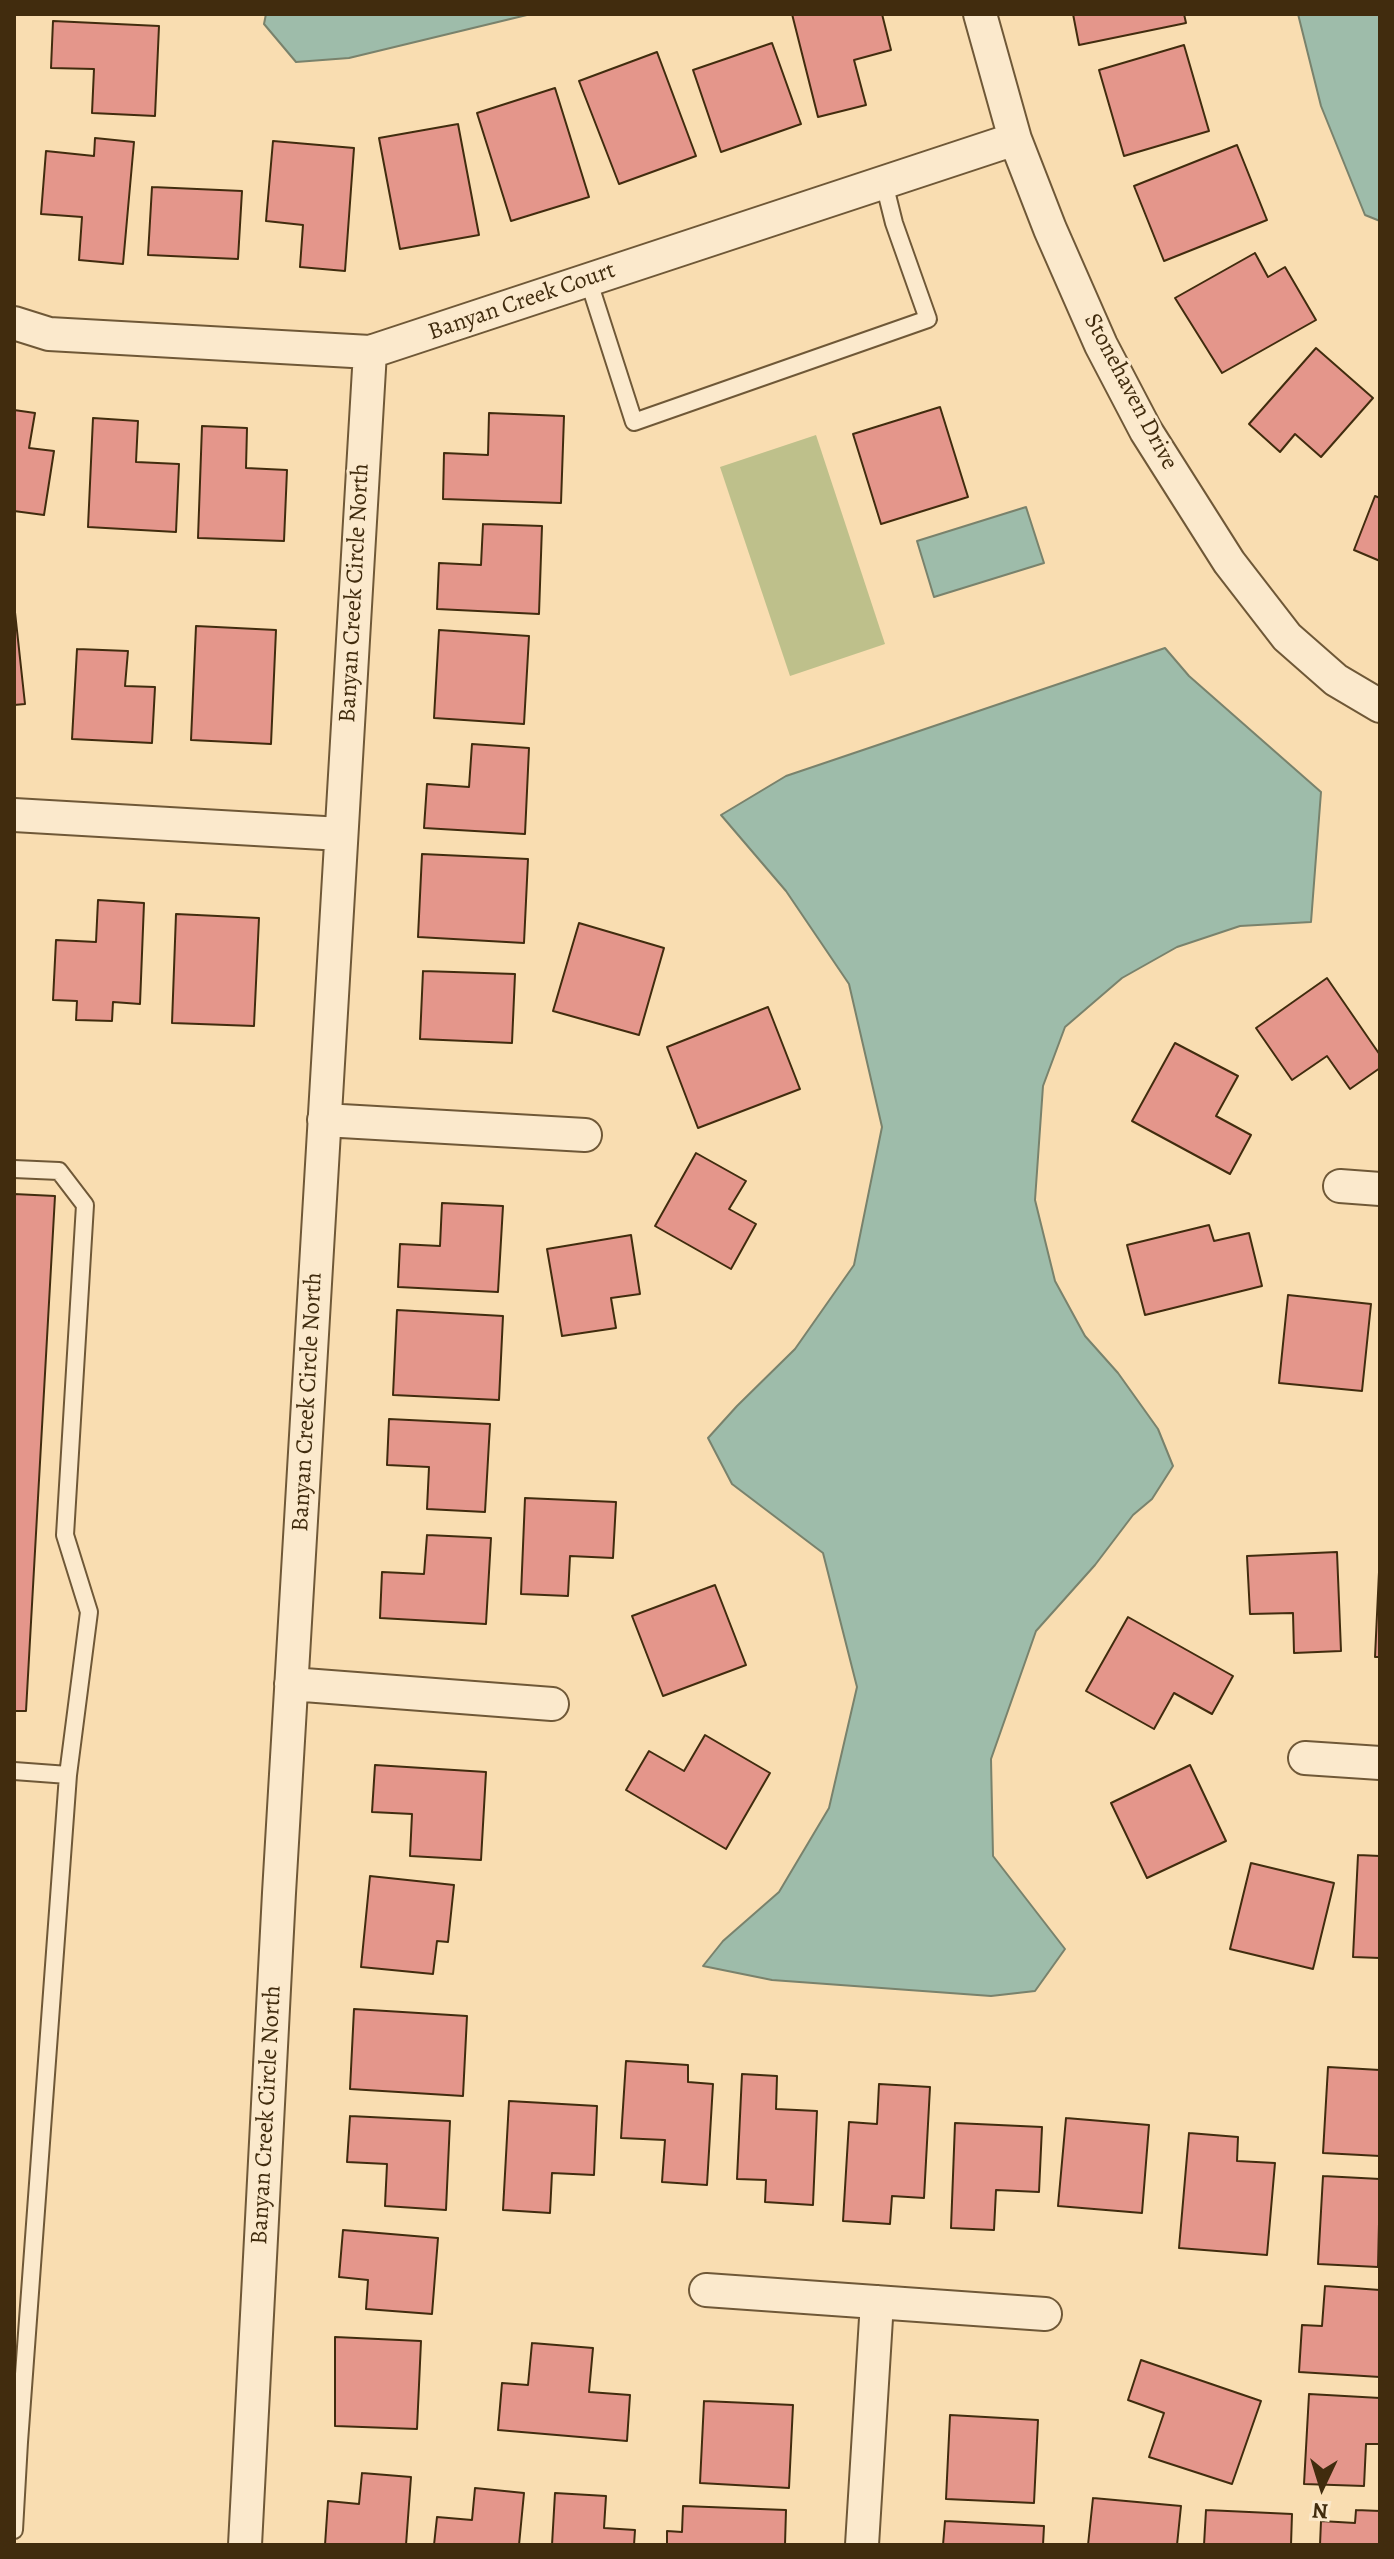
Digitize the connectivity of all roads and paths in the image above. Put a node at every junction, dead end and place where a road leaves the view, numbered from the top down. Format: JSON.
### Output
{"nodes":[{"id":1,"x":980,"y":14,"type":"edge"},
{"id":2,"x":1015,"y":139,"type":"junction"},
{"id":3,"x":884,"y":183,"type":"junction"},
{"id":4,"x":588,"y":279,"type":"junction"},
{"id":5,"x":14,"y":323,"type":"edge"},
{"id":6,"x":370,"y":352,"type":"junction"},
{"id":7,"x":1380,"y":706,"type":"edge"},
{"id":8,"x":14,"y":815,"type":"edge"},
{"id":9,"x":341,"y":834,"type":"junction"},
{"id":10,"x":324,"y":1120,"type":"junction"},
{"id":11,"x":585,"y":1135,"type":"dead end"},
{"id":12,"x":14,"y":1169,"type":"edge"},
{"id":13,"x":1340,"y":1186,"type":"dead end"},
{"id":14,"x":1380,"y":1189,"type":"edge"},
{"id":15,"x":291,"y":1684,"type":"junction"},
{"id":16,"x":552,"y":1704,"type":"dead end"},
{"id":17,"x":1305,"y":1758,"type":"dead end"},
{"id":18,"x":1380,"y":1763,"type":"edge"},
{"id":19,"x":14,"y":1771,"type":"edge"},
{"id":20,"x":68,"y":1775,"type":"junction"},
{"id":21,"x":706,"y":2290,"type":"dead end"},
{"id":22,"x":877,"y":2302,"type":"junction"},
{"id":23,"x":1045,"y":2314,"type":"dead end"},
{"id":24,"x":17,"y":2442,"type":"edge"},
{"id":25,"x":14,"y":2530,"type":"edge"},
{"id":26,"x":245,"y":2545,"type":"edge"},
{"id":27,"x":862,"y":2545,"type":"edge"}],
"edges":[{"from":1,"to":2,"type":"street","name":"Stonehaven Drive"},
{"from":2,"to":3,"type":"street","name":"Banyan Creek Court"},
{"from":2,"to":7,"type":"street","name":"Stonehaven Drive"},
{"from":3,"to":4,"type":"street","name":"Banyan Creek Court"},
{"from":3,"to":4,"type":"lane"},
{"from":4,"to":6,"type":"street","name":"Banyan Creek Court"},
{"from":5,"to":6,"type":"street","name":"Banyan Creek Court"},
{"from":6,"to":9,"type":"street","name":"Banyan Creek Circle North"},
{"from":8,"to":9,"type":"street"},
{"from":9,"to":10,"type":"street","name":"Banyan Creek Circle North"},
{"from":10,"to":11,"type":"street"},
{"from":10,"to":15,"type":"street","name":"Banyan Creek Circle North"},
{"from":12,"to":20,"type":"lane"},
{"from":13,"to":14,"type":"street"},
{"from":15,"to":16,"type":"street"},
{"from":15,"to":26,"type":"street","name":"Banyan Creek Circle North"},
{"from":17,"to":18,"type":"street"},
{"from":19,"to":20,"type":"lane"},
{"from":20,"to":24,"type":"lane"},
{"from":21,"to":22,"type":"street"},
{"from":22,"to":23,"type":"street"},
{"from":22,"to":27,"type":"street"},
{"from":24,"to":25,"type":"lane"}]}
